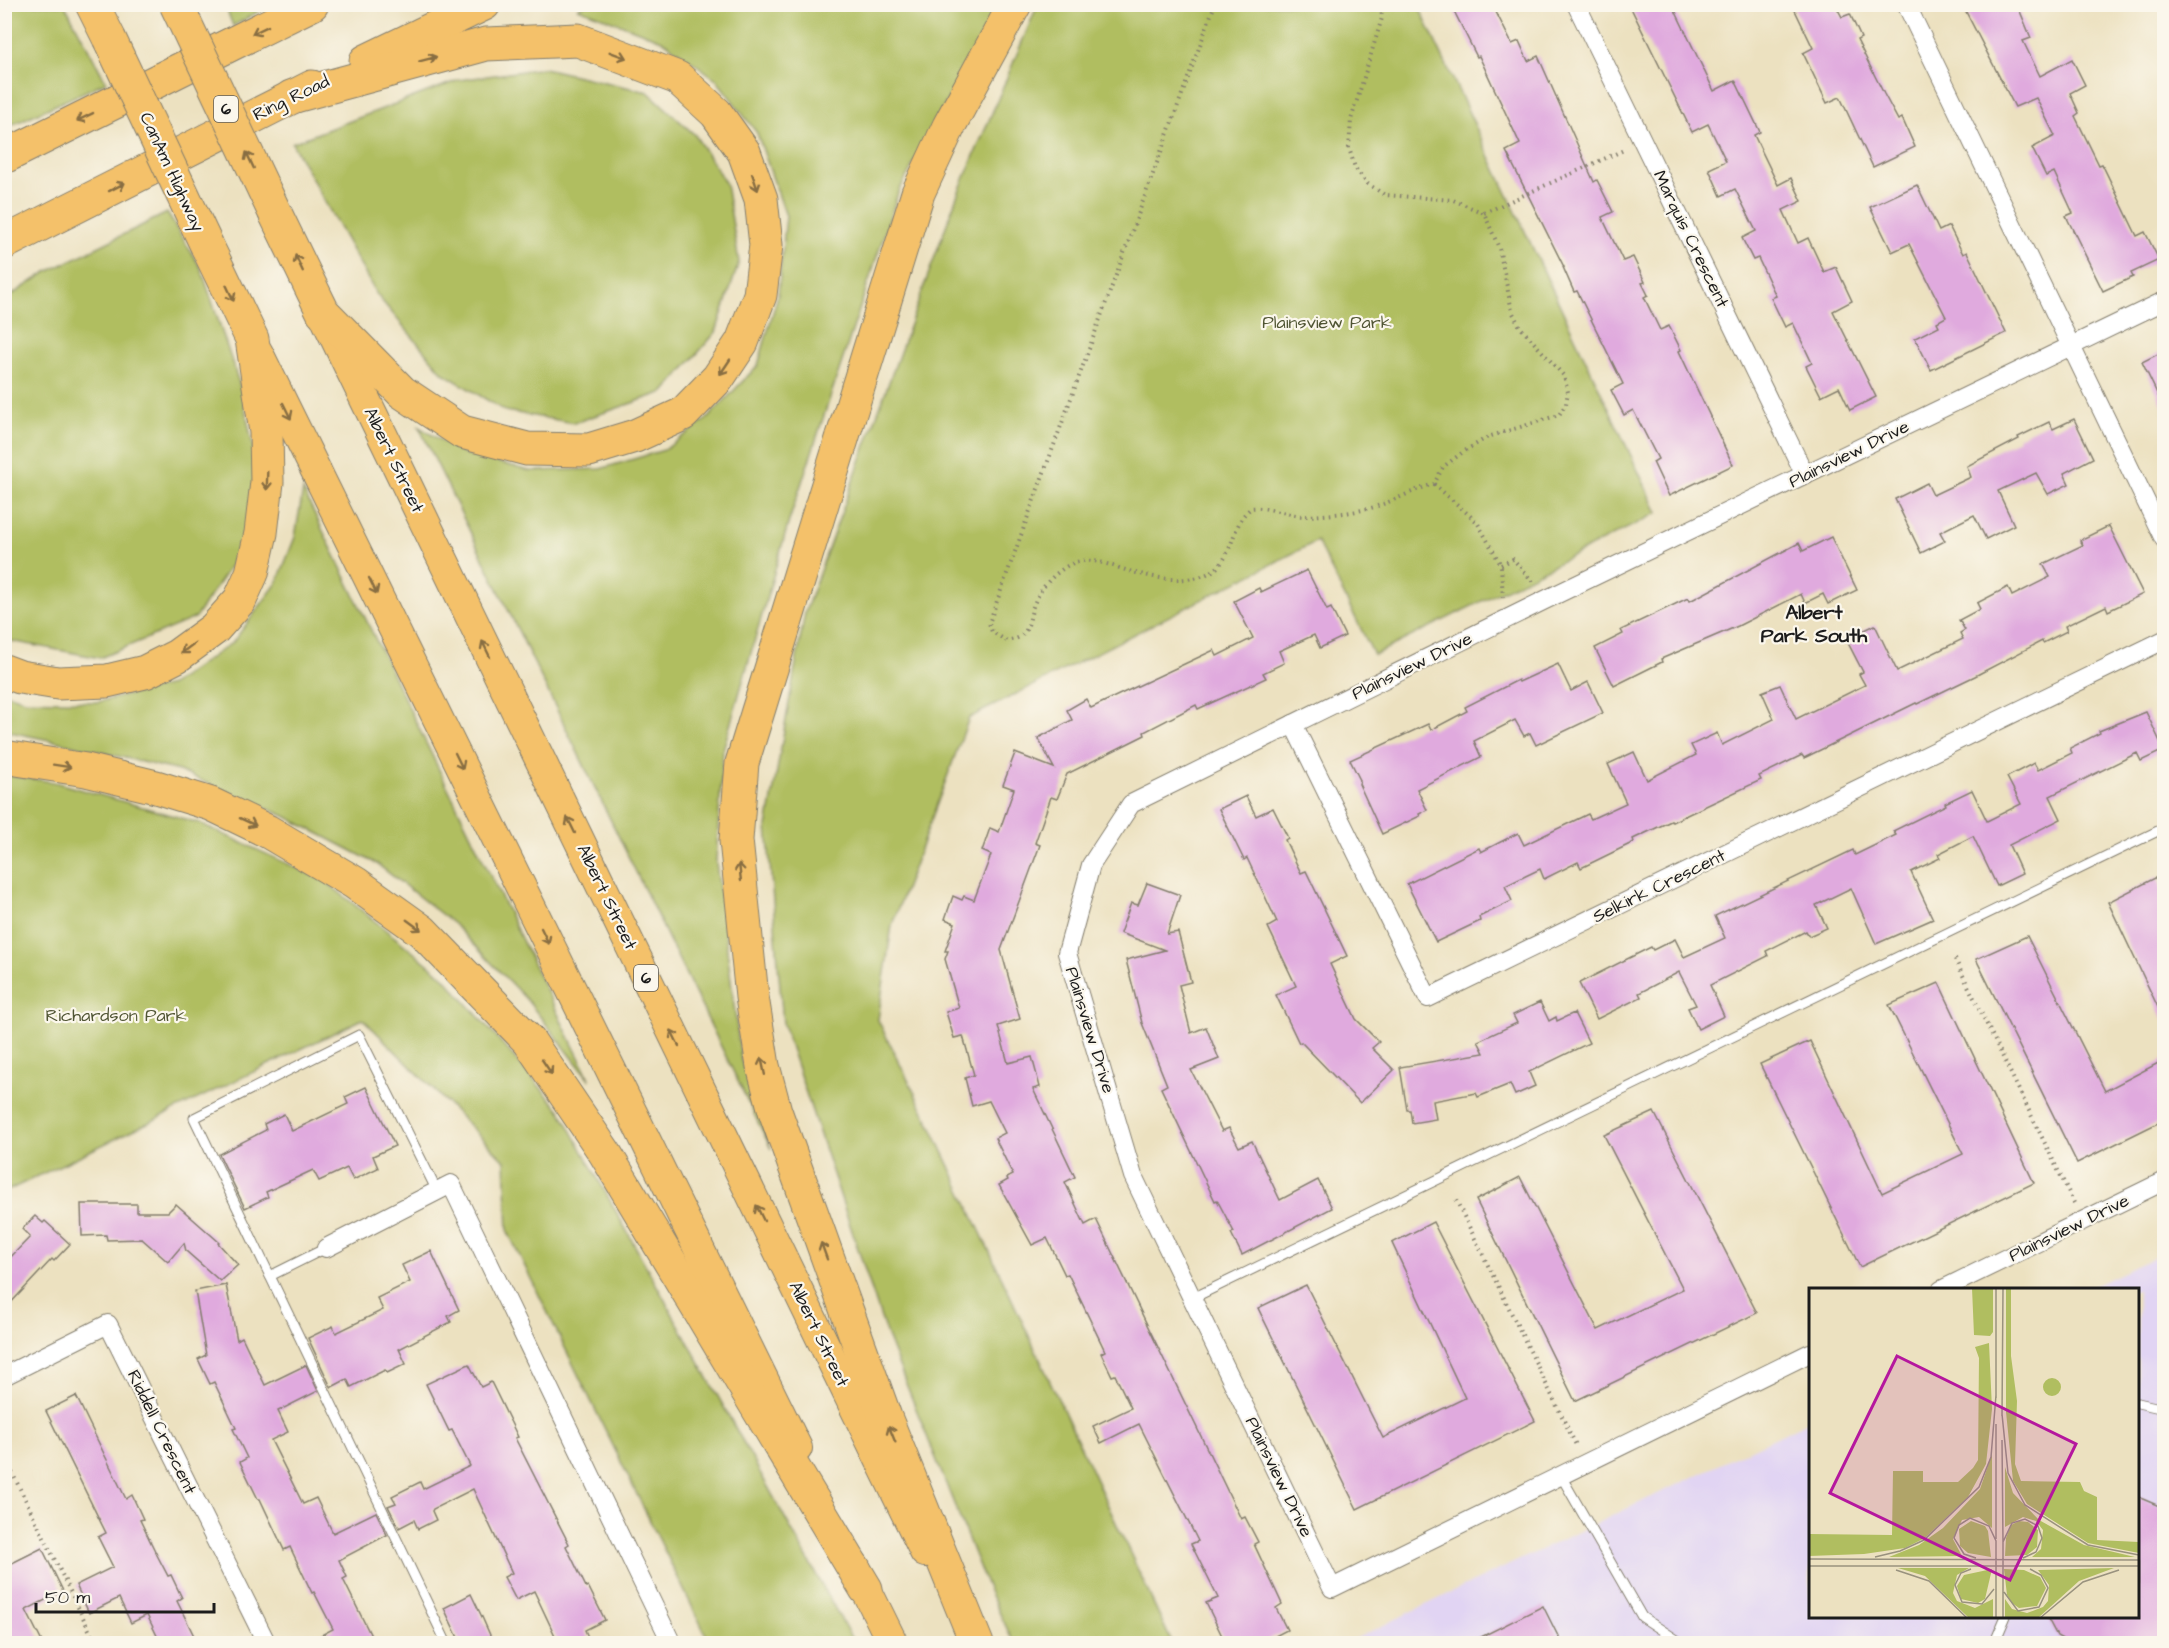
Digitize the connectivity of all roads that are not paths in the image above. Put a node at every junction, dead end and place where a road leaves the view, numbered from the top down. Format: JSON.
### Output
{"nodes":[{"id":1,"x":92,"y":4,"type":"edge"},
{"id":2,"x":176,"y":4,"type":"edge"},
{"id":3,"x":484,"y":4,"type":"edge"},
{"id":4,"x":1015,"y":4,"type":"edge"},
{"id":5,"x":1576,"y":4,"type":"edge"},
{"id":6,"x":1906,"y":4,"type":"edge"},
{"id":7,"x":308,"y":6,"type":"edge"},
{"id":8,"x":291,"y":97,"type":"junction"},
{"id":9,"x":4,"y":157,"type":"edge"},
{"id":10,"x":65,"y":214,"type":"junction"},
{"id":11,"x":4,"y":243,"type":"edge"},
{"id":12,"x":4,"y":262,"type":"edge"},
{"id":13,"x":2164,"y":301,"type":"edge"},
{"id":14,"x":323,"y":312,"type":"junction"},
{"id":15,"x":252,"y":339,"type":"junction"},
{"id":16,"x":2071,"y":347,"type":"junction"},
{"id":17,"x":1805,"y":475,"type":"junction"},
{"id":18,"x":2164,"y":539,"type":"edge"},
{"id":19,"x":2164,"y":640,"type":"edge"},
{"id":20,"x":4,"y":671,"type":"edge"},
{"id":21,"x":1293,"y":724,"type":"junction"},
{"id":22,"x":4,"y":757,"type":"edge"},
{"id":23,"x":2164,"y":828,"type":"edge"},
{"id":24,"x":2164,"y":1181,"type":"edge"},
{"id":25,"x":444,"y":1187,"type":"junction"},
{"id":26,"x":326,"y":1248,"type":"joint"},
{"id":27,"x":270,"y":1276,"type":"junction"},
{"id":28,"x":1945,"y":1288,"type":"edge"},
{"id":29,"x":1193,"y":1298,"type":"junction"},
{"id":30,"x":1809,"y":1353,"type":"edge"},
{"id":31,"x":4,"y":1376,"type":"edge"},
{"id":32,"x":2139,"y":1403,"type":"edge"},
{"id":33,"x":2164,"y":1409,"type":"edge"},
{"id":34,"x":1561,"y":1476,"type":"junction"},
{"id":35,"x":866,"y":1589,"type":"junction"},
{"id":36,"x":2006,"y":1618,"type":"edge"},
{"id":37,"x":267,"y":1644,"type":"edge"},
{"id":38,"x":447,"y":1644,"type":"edge"},
{"id":39,"x":672,"y":1644,"type":"edge"},
{"id":40,"x":892,"y":1644,"type":"edge"},
{"id":41,"x":969,"y":1644,"type":"edge"},
{"id":42,"x":977,"y":1644,"type":"edge"},
{"id":43,"x":1683,"y":1644,"type":"edge"},
{"id":44,"x":1994,"y":1644,"type":"edge"}],
"edges":[{"from":1,"to":15,"type":"highway","name":"CanAm Highway","one_way":true,"bridge":true},
{"from":14,"to":2,"type":"highway","number":"6","one_way":true,"bridge":true},
{"from":3,"to":8,"type":"highway","name":"Ring Road"},
{"from":42,"to":4,"type":"highway","one_way":true},
{"from":5,"to":17,"type":"street","name":"Marquis Crescent"},
{"from":6,"to":16,"type":"street"},
{"from":7,"to":9,"type":"highway","one_way":true},
{"from":10,"to":8,"type":"highway","name":"Ring Road","one_way":true},
{"from":8,"to":14,"type":"highway","one_way":true},
{"from":10,"to":11,"type":"highway","name":"Ring Road"},
{"from":10,"to":12,"type":"highway"},
{"from":13,"to":16,"type":"street","name":"Plainsview Drive"},
{"from":41,"to":14,"type":"main road","name":"Albert Street","number":"6","one_way":true},
{"from":15,"to":20,"type":"highway","name":"CanAm Highway","one_way":true},
{"from":15,"to":35,"type":"main road","one_way":true},
{"from":16,"to":17,"type":"street","name":"Plainsview Drive"},
{"from":16,"to":18,"type":"street"},
{"from":17,"to":21,"type":"street","name":"Plainsview Drive"},
{"from":19,"to":21,"type":"street","name":"Selkirk Crescent"},
{"from":21,"to":29,"type":"street","name":"Plainsview Drive"},
{"from":22,"to":35,"type":"highway","one_way":true},
{"from":23,"to":29,"type":"lane"},
{"from":24,"to":28,"type":"street","name":"Plainsview Drive"},
{"from":25,"to":26,"type":"street"},
{"from":25,"to":27,"type":"lane"},
{"from":25,"to":39,"type":"street"},
{"from":26,"to":27,"type":"lane"},
{"from":27,"to":38,"type":"lane"},
{"from":29,"to":34,"type":"street","name":"Plainsview Drive"},
{"from":30,"to":34,"type":"street","name":"Plainsview Drive"},
{"from":31,"to":37,"type":"street","name":"Riddell Crescent"},
{"from":32,"to":33,"type":"lane"},
{"from":34,"to":43,"type":"lane"},
{"from":35,"to":40,"type":"main road"},
{"from":36,"to":44,"type":"lane"}]}
